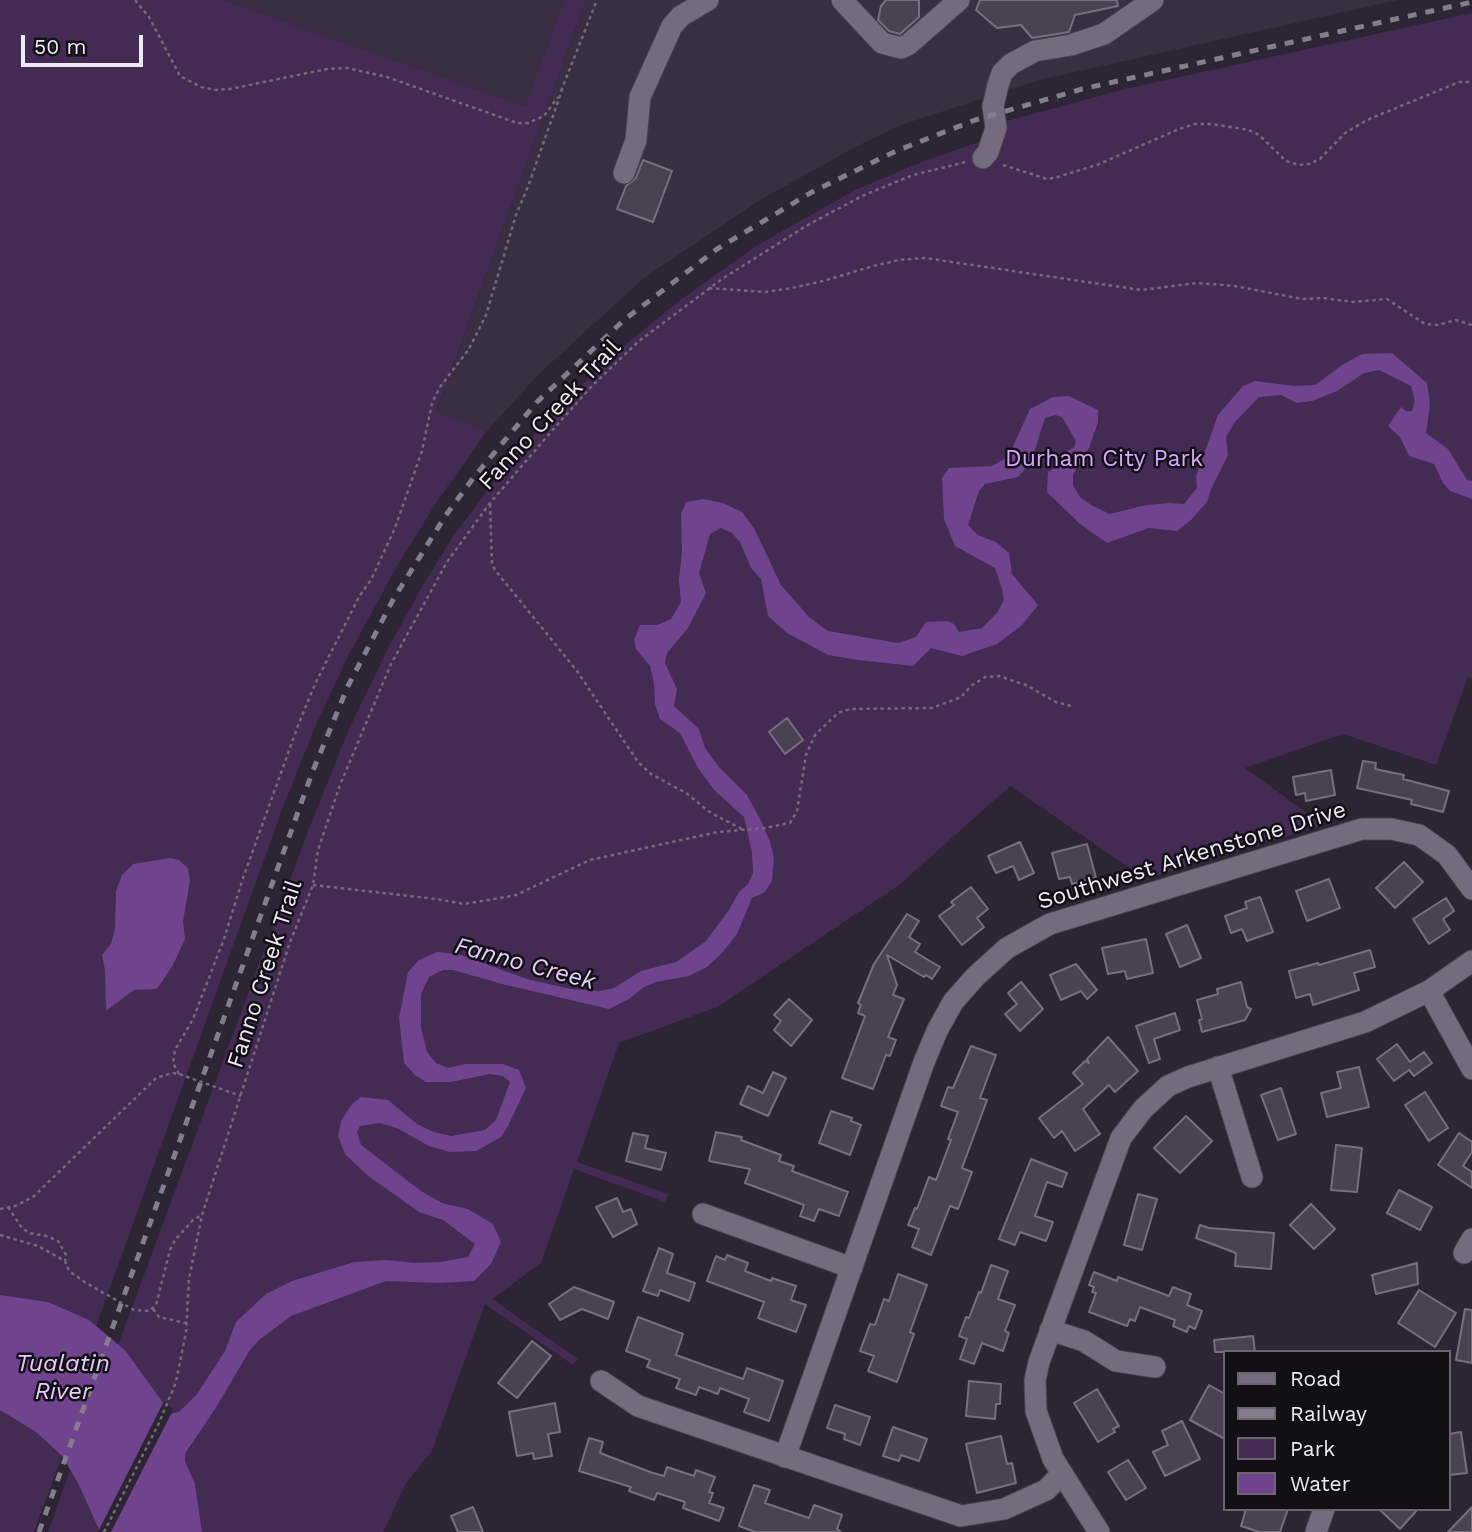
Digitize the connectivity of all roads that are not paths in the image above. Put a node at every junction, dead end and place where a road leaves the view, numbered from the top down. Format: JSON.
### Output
{"nodes":[{"id":1,"x":708,"y":0,"type":"edge"},
{"id":2,"x":842,"y":0,"type":"edge"},
{"id":3,"x":959,"y":0,"type":"edge"},
{"id":4,"x":1153,"y":0,"type":"edge"},
{"id":5,"x":983,"y":158,"type":"road end"},
{"id":6,"x":624,"y":173,"type":"dead end"},
{"id":7,"x":1472,"y":889,"type":"edge"},
{"id":8,"x":1472,"y":961,"type":"edge"},
{"id":9,"x":1429,"y":991,"type":"junction"},
{"id":10,"x":1218,"y":1067,"type":"junction"},
{"id":11,"x":1472,"y":1069,"type":"edge"},
{"id":12,"x":1252,"y":1177,"type":"dead end"},
{"id":13,"x":703,"y":1214,"type":"dead end"},
{"id":14,"x":852,"y":1268,"type":"junction"},
{"id":15,"x":1050,"y":1329,"type":"junction"},
{"id":16,"x":1155,"y":1367,"type":"dead end"},
{"id":17,"x":601,"y":1381,"type":"dead end"},
{"id":18,"x":786,"y":1457,"type":"junction"},
{"id":19,"x":1062,"y":1474,"type":"junction"},
{"id":20,"x":1323,"y":1511,"type":"edge"},
{"id":21,"x":1099,"y":1532,"type":"edge"},
{"id":22,"x":1316,"y":1532,"type":"edge"}],
"edges":[{"from":1,"to":6,"type":"street"},
{"from":2,"to":3,"type":"street"},
{"from":4,"to":5,"type":"street"},
{"from":7,"to":14,"type":"street","name":"Southwest Arkenstone Drive"},
{"from":8,"to":9,"type":"street"},
{"from":9,"to":10,"type":"street"},
{"from":9,"to":11,"type":"street"},
{"from":10,"to":12,"type":"street"},
{"from":10,"to":15,"type":"street"},
{"from":13,"to":14,"type":"street"},
{"from":14,"to":18,"type":"street","name":"Southwest Arkenstone Drive"},
{"from":15,"to":16,"type":"street"},
{"from":15,"to":19,"type":"street"},
{"from":17,"to":18,"type":"street"},
{"from":18,"to":19,"type":"street"},
{"from":19,"to":21,"type":"street"},
{"from":20,"to":22,"type":"street"}]}
